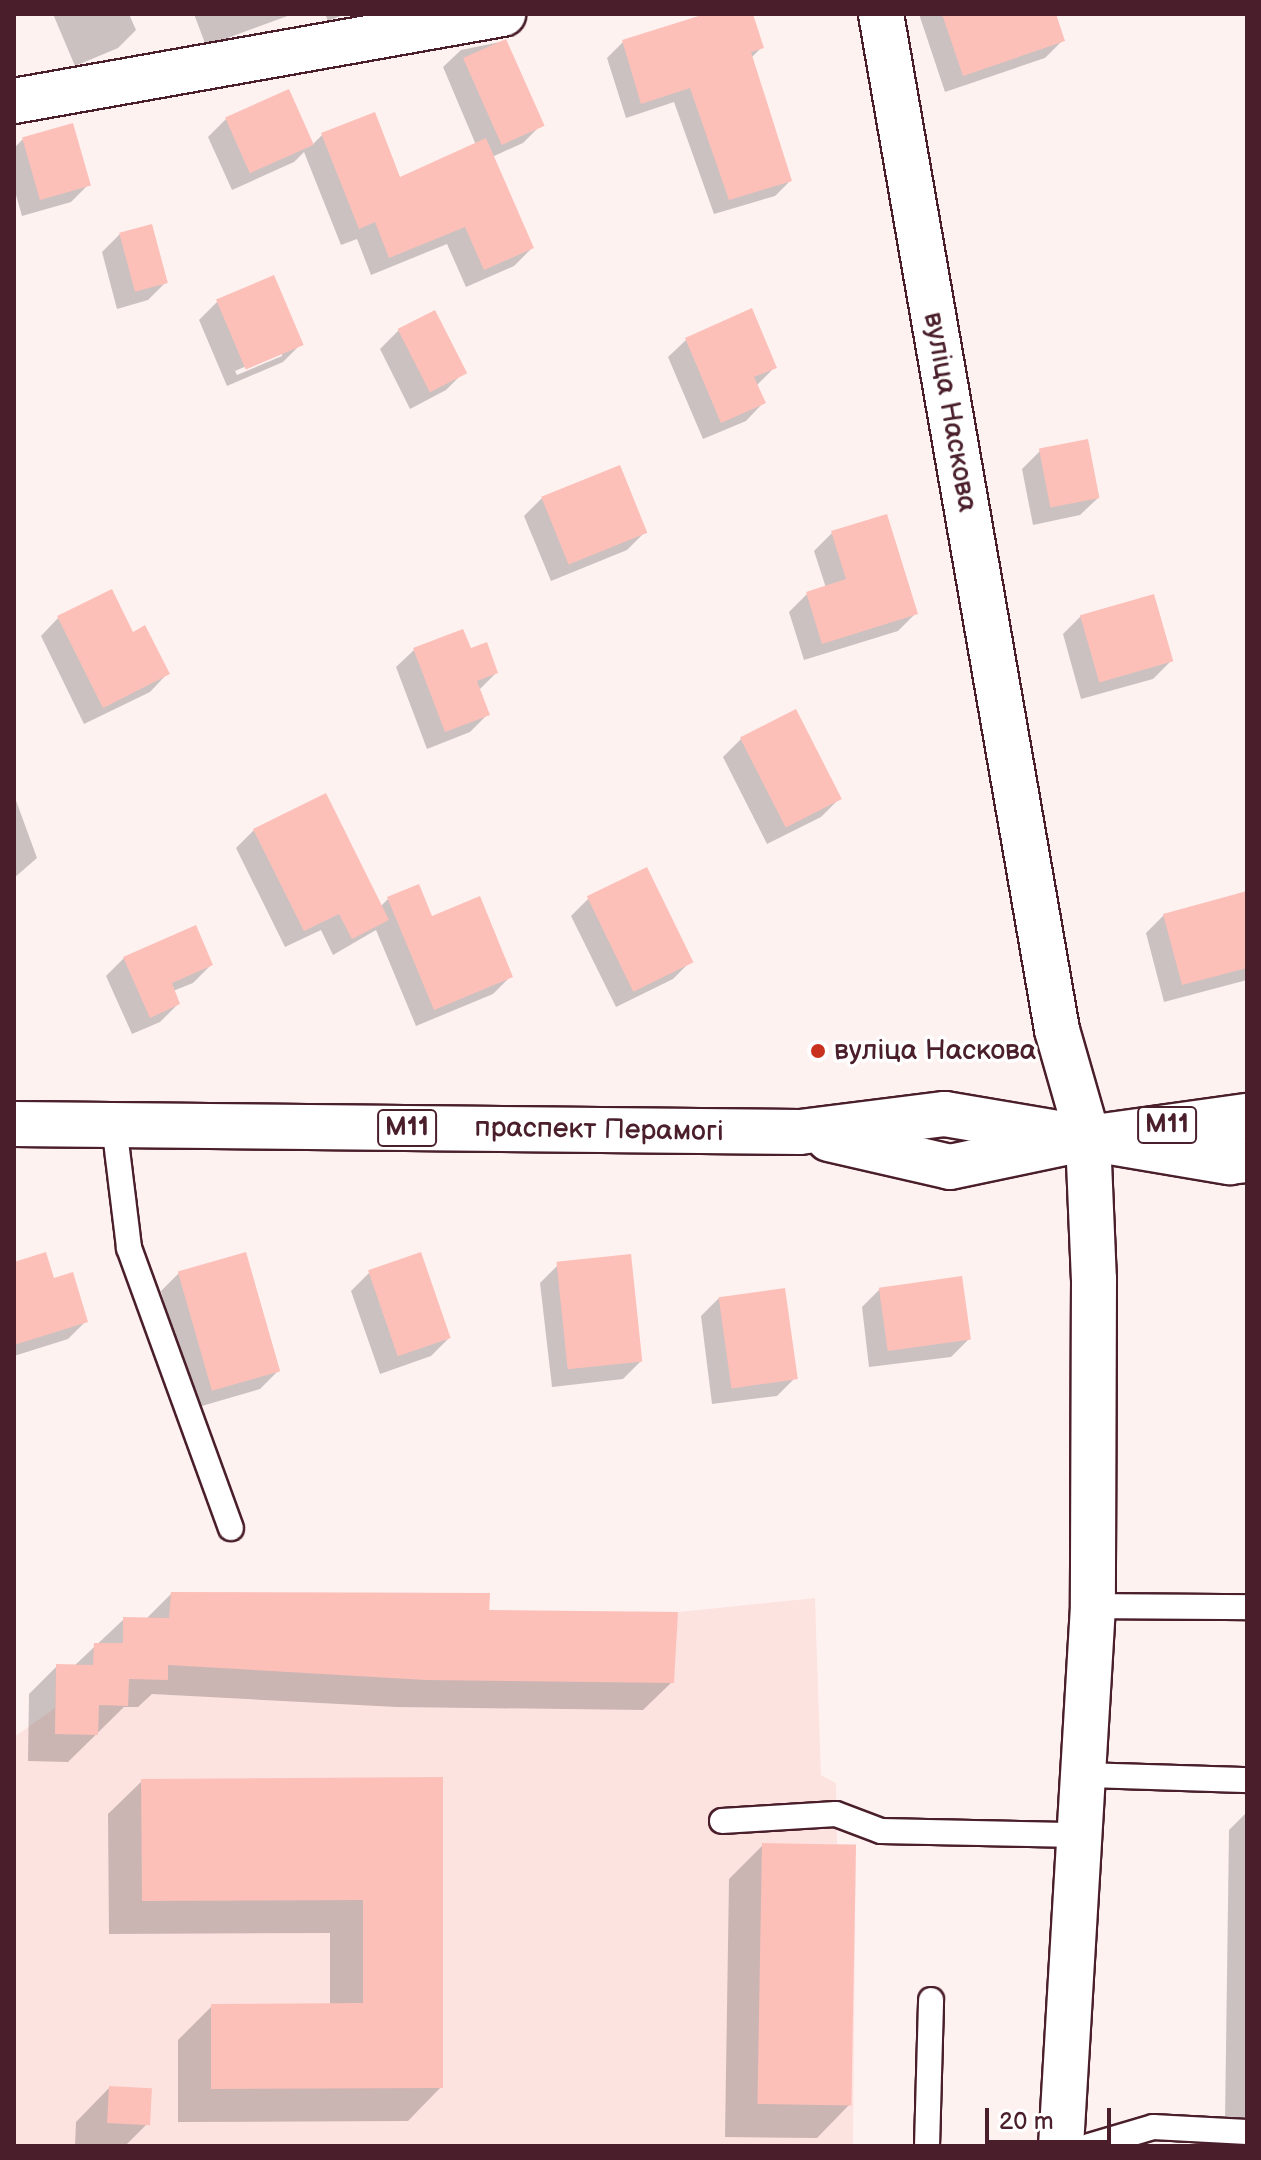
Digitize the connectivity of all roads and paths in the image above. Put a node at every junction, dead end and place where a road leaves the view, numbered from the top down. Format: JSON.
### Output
{"nodes":[{"id":1,"x":503,"y":14,"type":"edge"},
{"id":2,"x":881,"y":14,"type":"edge"},
{"id":3,"x":14,"y":101,"type":"edge"},
{"id":4,"x":1247,"y":1116,"type":"edge"},
{"id":5,"x":14,"y":1124,"type":"edge"},
{"id":6,"x":114,"y":1125,"type":"junction"},
{"id":7,"x":1088,"y":1138,"type":"junction"},
{"id":8,"x":1247,"y":1160,"type":"edge"},
{"id":9,"x":231,"y":1528,"type":"dead end"},
{"id":10,"x":1093,"y":1606,"type":"junction"},
{"id":11,"x":1247,"y":1607,"type":"edge"},
{"id":12,"x":1086,"y":1775,"type":"junction"},
{"id":13,"x":1247,"y":1780,"type":"edge"},
{"id":14,"x":722,"y":1821,"type":"dead end"},
{"id":15,"x":1078,"y":1835,"type":"junction"},
{"id":16,"x":931,"y":2000,"type":"dead end"},
{"id":17,"x":1247,"y":2132,"type":"edge"},
{"id":18,"x":927,"y":2146,"type":"edge"},
{"id":19,"x":1061,"y":2146,"type":"edge"},
{"id":20,"x":1089,"y":2146,"type":"edge"}],
"edges":[{"from":1,"to":3,"type":"street"},
{"from":2,"to":7,"type":"street","name":"вуліца Наскова"},
{"from":4,"to":7,"type":"street","name":"праспект Перамогі","number":"М11"},
{"from":5,"to":6,"type":"street","name":"праспект Перамогі","number":"М11"},
{"from":6,"to":7,"type":"street","name":"праспект Перамогі","number":"М11"},
{"from":6,"to":9,"type":"lane"},
{"from":7,"to":8,"type":"street","name":"праспект Перамогі","number":"М11"},
{"from":7,"to":10,"type":"street","name":"вуліца Наскова"},
{"from":10,"to":11,"type":"lane"},
{"from":10,"to":12,"type":"street","name":"вуліца Наскова"},
{"from":12,"to":13,"type":"lane"},
{"from":12,"to":15,"type":"street","name":"вуліца Наскова"},
{"from":14,"to":15,"type":"lane"},
{"from":15,"to":19,"type":"street","name":"вуліца Наскова"},
{"from":16,"to":18,"type":"lane"},
{"from":17,"to":20,"type":"lane"}]}
